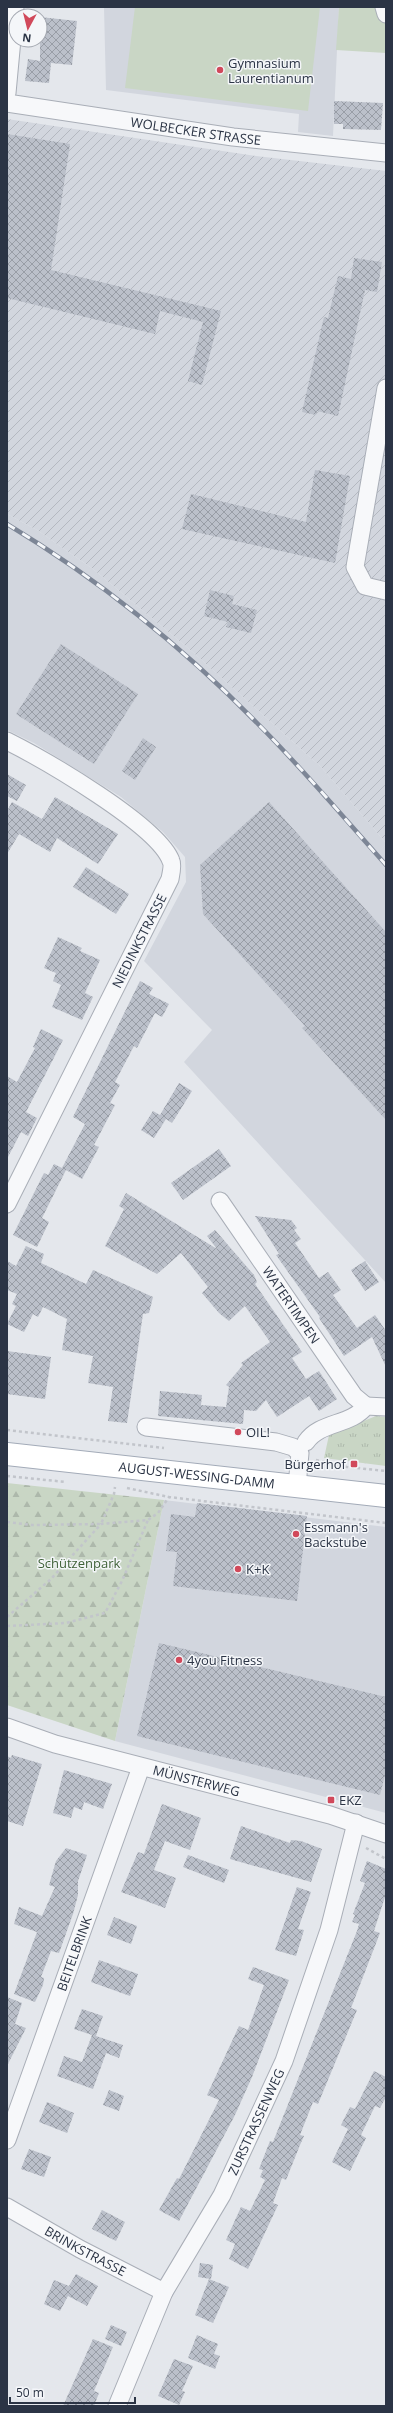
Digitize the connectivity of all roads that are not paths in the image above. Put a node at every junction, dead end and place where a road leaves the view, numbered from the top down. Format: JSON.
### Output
{"nodes":[{"id":1,"x":15,"y":7,"type":"edge"},
{"id":2,"x":384,"y":7,"type":"edge"},
{"id":3,"x":386,"y":14,"type":"edge"},
{"id":4,"x":7,"y":93,"type":"edge"},
{"id":5,"x":7,"y":103,"type":"edge"},
{"id":6,"x":386,"y":153,"type":"edge"},
{"id":7,"x":386,"y":388,"type":"edge"},
{"id":8,"x":386,"y":591,"type":"edge"},
{"id":9,"x":7,"y":741,"type":"edge"},
{"id":10,"x":220,"y":1202,"type":"dead end"},
{"id":11,"x":7,"y":1204,"type":"edge"},
{"id":12,"x":366,"y":1406,"type":"junction"},
{"id":13,"x":386,"y":1407,"type":"edge"},
{"id":14,"x":146,"y":1427,"type":"dead end"},
{"id":15,"x":306,"y":1442,"type":"dead end"},
{"id":16,"x":7,"y":1454,"type":"edge"},
{"id":17,"x":297,"y":1486,"type":"junction"},
{"id":18,"x":386,"y":1496,"type":"edge"},
{"id":19,"x":7,"y":1727,"type":"edge"},
{"id":20,"x":141,"y":1767,"type":"junction"},
{"id":21,"x":356,"y":1823,"type":"junction"},
{"id":22,"x":386,"y":1834,"type":"edge"},
{"id":23,"x":7,"y":2140,"type":"edge"},
{"id":24,"x":7,"y":2207,"type":"edge"},
{"id":25,"x":164,"y":2292,"type":"junction"},
{"id":26,"x":117,"y":2406,"type":"edge"}],
"edges":[{"from":1,"to":4,"type":"street"},
{"from":2,"to":3,"type":"street"},
{"from":5,"to":6,"type":"street","name":"WOLBECKER STRASSE"},
{"from":7,"to":8,"type":"street"},
{"from":9,"to":11,"type":"street","name":"NIEDINKSTRASSE"},
{"from":10,"to":12,"type":"street","name":"WATERTIMPEN"},
{"from":12,"to":13,"type":"street"},
{"from":12,"to":15,"type":"street"},
{"from":14,"to":17,"type":"street"},
{"from":16,"to":17,"type":"main road","name":"AUGUST-WESSING-DAMM"},
{"from":17,"to":18,"type":"main road","name":"AUGUST-WESSING-DAMM"},
{"from":19,"to":20,"type":"street","name":"MÜNSTERWEG"},
{"from":20,"to":21,"type":"street","name":"MÜNSTERWEG"},
{"from":20,"to":23,"type":"street","name":"BEITELBRINK"},
{"from":21,"to":22,"type":"street","name":"MÜNSTERWEG"},
{"from":21,"to":25,"type":"street","name":"ZURSTRASSENWEG"},
{"from":24,"to":25,"type":"street","name":"BRINKSTRASSE"},
{"from":25,"to":26,"type":"street","name":"ZURSTRASSENWEG"}]}
